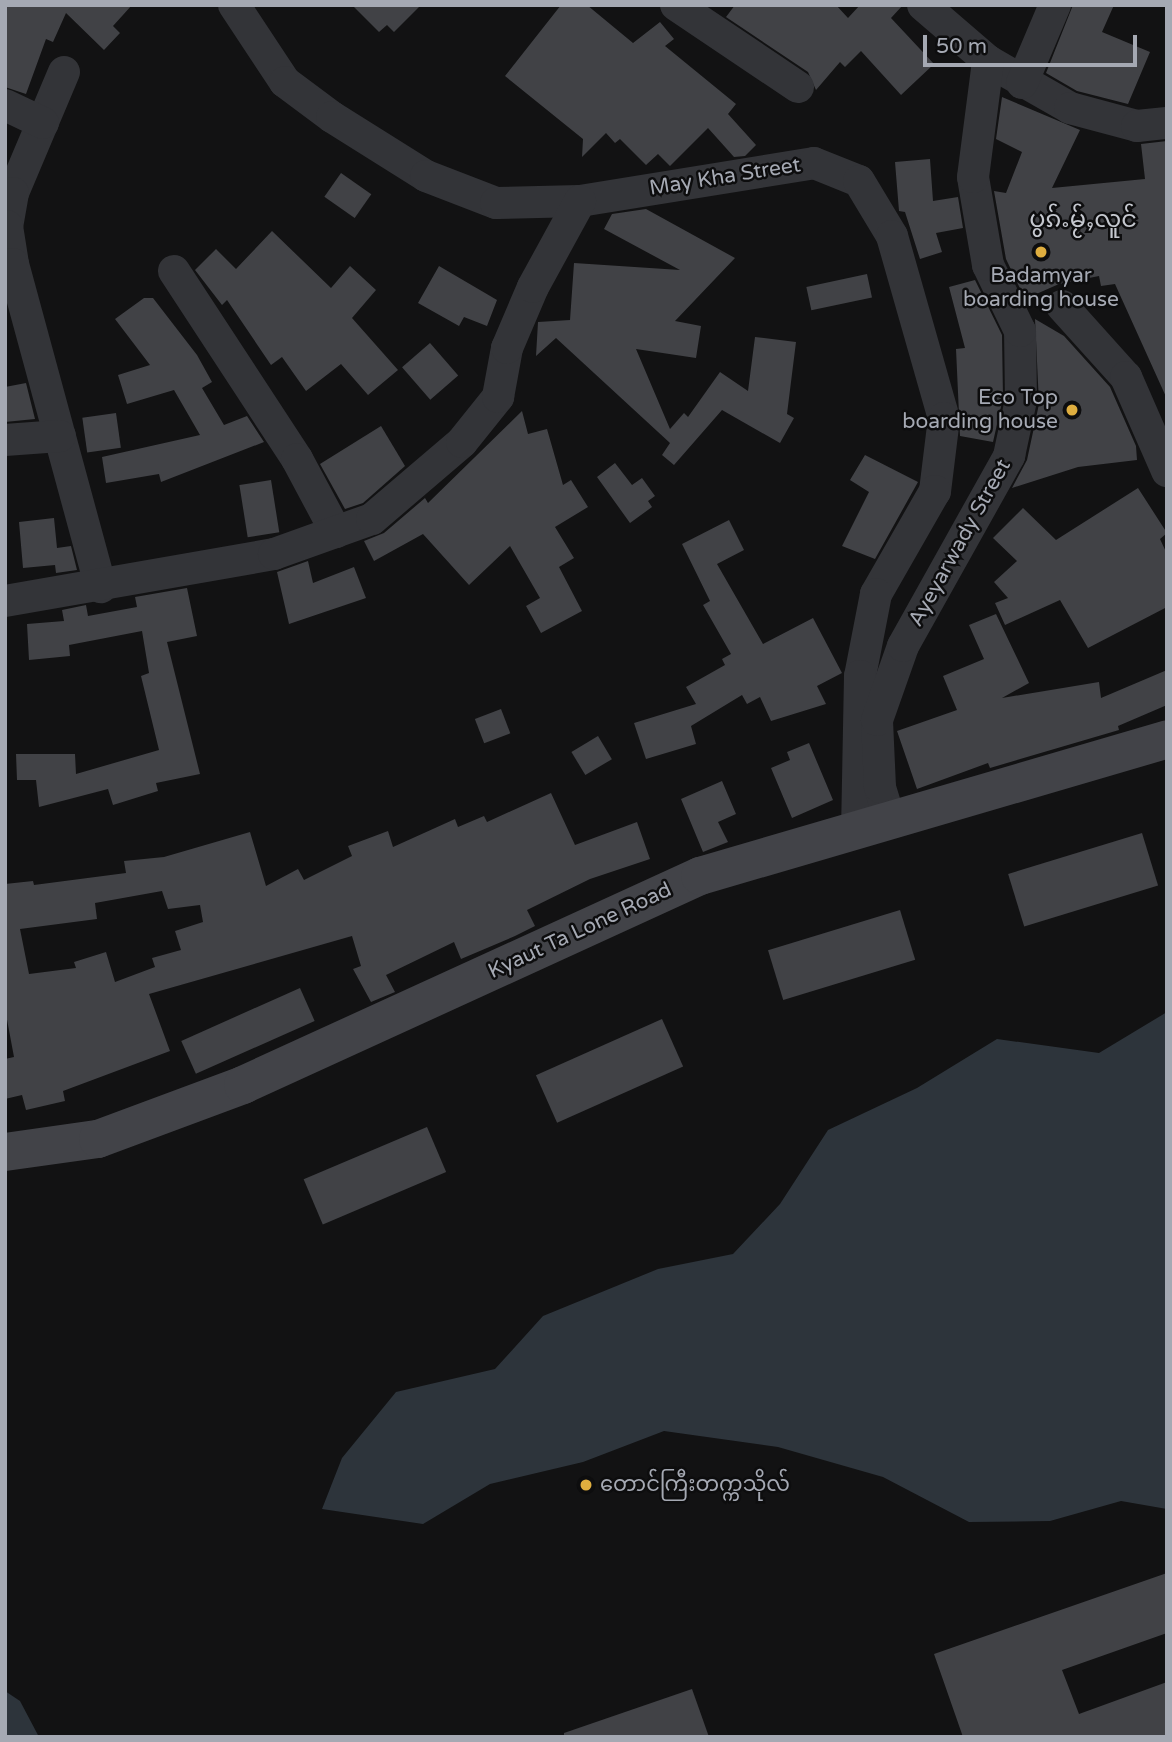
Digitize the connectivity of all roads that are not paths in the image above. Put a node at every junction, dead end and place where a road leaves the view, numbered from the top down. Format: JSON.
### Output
{"nodes":[{"id":1,"x":234,"y":5,"type":"edge"},
{"id":2,"x":676,"y":5,"type":"edge"},
{"id":3,"x":923,"y":5,"type":"edge"},
{"id":4,"x":1055,"y":5,"type":"edge"},
{"id":5,"x":988,"y":61,"type":"junction"},
{"id":6,"x":64,"y":72,"type":"dead end"},
{"id":7,"x":1021,"y":83,"type":"junction"},
{"id":8,"x":798,"y":87,"type":"dead end"},
{"id":9,"x":5,"y":105,"type":"edge"},
{"id":10,"x":43,"y":123,"type":"junction"},
{"id":11,"x":1167,"y":123,"type":"edge"},
{"id":12,"x":580,"y":201,"type":"junction"},
{"id":13,"x":173,"y":271,"type":"dead end"},
{"id":14,"x":1062,"y":306,"type":"dead end"},
{"id":15,"x":60,"y":436,"type":"junction"},
{"id":16,"x":5,"y":440,"type":"edge"},
{"id":17,"x":1167,"y":471,"type":"edge"},
{"id":18,"x":336,"y":532,"type":"junction"},
{"id":19,"x":101,"y":587,"type":"junction"},
{"id":20,"x":5,"y":601,"type":"edge"},
{"id":21,"x":1167,"y":739,"type":"edge"},
{"id":22,"x":873,"y":822,"type":"junction"},
{"id":23,"x":5,"y":1152,"type":"edge"}],
"edges":[{"from":1,"to":12,"type":"street","name":"May Kha Street"},
{"from":2,"to":8,"type":"street"},
{"from":3,"to":5,"type":"street"},
{"from":4,"to":7,"type":"street"},
{"from":5,"to":7,"type":"street"},
{"from":5,"to":22,"type":"street","name":"Ayeyarwady Street"},
{"from":6,"to":10,"type":"street"},
{"from":7,"to":11,"type":"street"},
{"from":9,"to":10,"type":"street"},
{"from":10,"to":15,"type":"street"},
{"from":12,"to":18,"type":"street"},
{"from":12,"to":22,"type":"street","name":"May Kha Street"},
{"from":13,"to":18,"type":"street"},
{"from":14,"to":17,"type":"street"},
{"from":15,"to":16,"type":"street"},
{"from":15,"to":19,"type":"street"},
{"from":18,"to":19,"type":"street"},
{"from":19,"to":20,"type":"street"},
{"from":21,"to":22,"type":"main road","name":"Kyaut Ta Lone Road"},
{"from":22,"to":23,"type":"main road","name":"Kyaut Ta Lone Road"}]}
